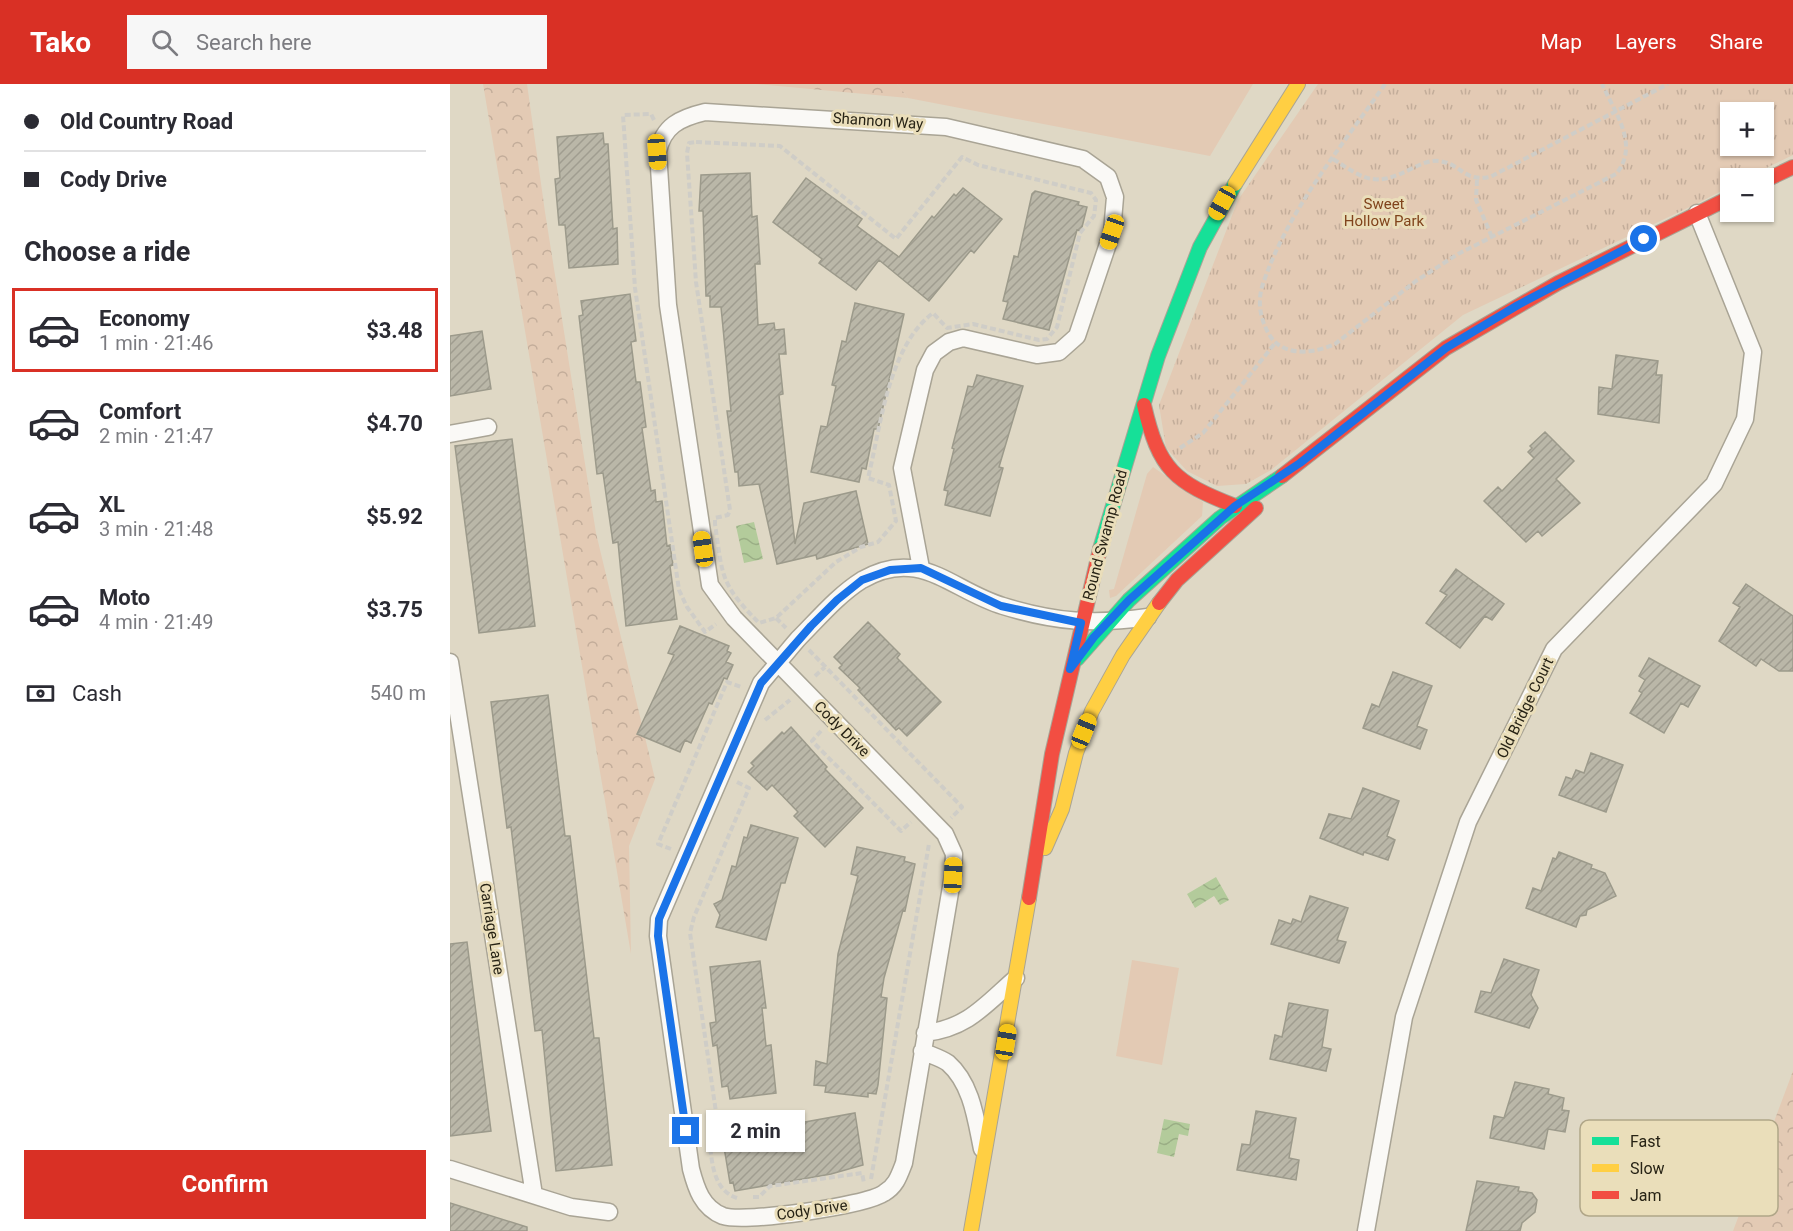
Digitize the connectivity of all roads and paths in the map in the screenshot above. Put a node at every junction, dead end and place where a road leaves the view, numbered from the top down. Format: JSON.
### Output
{"nodes":[{"id":1,"x":1298,"y":84,"type":"edge"},
{"id":2,"x":1385,"y":84,"type":"edge"},
{"id":3,"x":1602,"y":84,"type":"edge"},
{"id":4,"x":1668,"y":84,"type":"edge"},
{"id":5,"x":1615,"y":112,"type":"junction"},
{"id":6,"x":666,"y":131,"type":"junction"},
{"id":7,"x":687,"y":146,"type":"junction"},
{"id":8,"x":1333,"y":159,"type":"junction"},
{"id":9,"x":1793,"y":167,"type":"edge"},
{"id":10,"x":1774,"y":176,"type":"edge"},
{"id":11,"x":1477,"y":180,"type":"junction"},
{"id":12,"x":1720,"y":202,"type":"edge"},
{"id":13,"x":1697,"y":213,"type":"junction"},
{"id":14,"x":1492,"y":237,"type":"junction"},
{"id":15,"x":1276,"y":342,"type":"junction"},
{"id":16,"x":1143,"y":403,"type":"junction"},
{"id":17,"x":488,"y":427,"type":"dead end"},
{"id":18,"x":450,"y":434,"type":"edge"},
{"id":19,"x":1177,"y":449,"type":"dead end"},
{"id":20,"x":1300,"y":463,"type":"junction"},
{"id":21,"x":1235,"y":506,"type":"junction"},
{"id":22,"x":921,"y":568,"type":"junction"},
{"id":23,"x":1148,"y":616,"type":"junction"},
{"id":24,"x":776,"y":618,"type":"junction"},
{"id":25,"x":1107,"y":622,"type":"junction"},
{"id":26,"x":1081,"y":623,"type":"junction"},
{"id":27,"x":720,"y":624,"type":"dead end"},
{"id":28,"x":798,"y":639,"type":"junction"},
{"id":29,"x":450,"y":662,"type":"edge"},
{"id":30,"x":778,"y":663,"type":"junction"},
{"id":31,"x":825,"y":667,"type":"junction"},
{"id":32,"x":1070,"y":669,"type":"junction"},
{"id":33,"x":743,"y":686,"type":"dead end"},
{"id":34,"x":801,"y":697,"type":"junction"},
{"id":35,"x":758,"y":726,"type":"dead end"},
{"id":36,"x":820,"y":726,"type":"dead end"},
{"id":37,"x":735,"y":779,"type":"dead end"},
{"id":38,"x":915,"y":823,"type":"dead end"},
{"id":39,"x":957,"y":825,"type":"dead end"},
{"id":40,"x":930,"y":838,"type":"dead end"},
{"id":41,"x":672,"y":854,"type":"dead end"},
{"id":42,"x":1029,"y":884,"type":"junction"},
{"id":43,"x":1016,"y":978,"type":"junction"},
{"id":44,"x":925,"y":1033,"type":"junction"},
{"id":45,"x":922,"y":1051,"type":"junction"},
{"id":46,"x":985,"y":1162,"type":"junction"},
{"id":47,"x":450,"y":1169,"type":"edge"},
{"id":48,"x":534,"y":1195,"type":"junction"},
{"id":49,"x":609,"y":1212,"type":"dead end"},
{"id":50,"x":971,"y":1231,"type":"edge"},
{"id":51,"x":1366,"y":1231,"type":"edge"}],
"edges":[{"from":1,"to":16,"type":"main road","name":"Round Swamp Road"},
{"from":2,"to":8,"type":"path"},
{"from":3,"to":5,"type":"path"},
{"from":4,"to":5,"type":"path"},
{"from":5,"to":11,"type":"path"},
{"from":5,"to":14,"type":"path"},
{"from":6,"to":7,"type":"path"},
{"from":6,"to":22,"type":"street","name":"Shannon Way"},
{"from":6,"to":27,"type":"path"},
{"from":6,"to":30,"type":"street"},
{"from":7,"to":24,"type":"path"},
{"from":7,"to":24,"type":"path"},
{"from":8,"to":11,"type":"path"},
{"from":8,"to":15,"type":"path"},
{"from":9,"to":10,"type":"main road"},
{"from":11,"to":14,"type":"path"},
{"from":12,"to":13,"type":"main road"},
{"from":13,"to":20,"type":"main road"},
{"from":13,"to":51,"type":"street","name":"Old Bridge Court"},
{"from":14,"to":15,"type":"path"},
{"from":15,"to":19,"type":"path"},
{"from":16,"to":21,"type":"main road"},
{"from":16,"to":26,"type":"main road","name":"Round Swamp Road"},
{"from":17,"to":18,"type":"street"},
{"from":20,"to":21,"type":"main road"},
{"from":20,"to":23,"type":"main road"},
{"from":21,"to":25,"type":"main road"},
{"from":22,"to":26,"type":"street","name":"Cody Drive"},
{"from":22,"to":28,"type":"street","name":"Cody Drive"},
{"from":23,"to":25,"type":"street","name":"Cody Drive"},
{"from":23,"to":42,"type":"main road"},
{"from":24,"to":28,"type":"path"},
{"from":25,"to":26,"type":"street","name":"Cody Drive"},
{"from":25,"to":32,"type":"main road"},
{"from":26,"to":32,"type":"main road","name":"Round Swamp Road"},
{"from":28,"to":30,"type":"street","name":"Cody Drive"},
{"from":28,"to":31,"type":"path"},
{"from":29,"to":48,"type":"street","name":"Carriage Lane"},
{"from":30,"to":34,"type":"street","name":"Cody Drive"},
{"from":30,"to":45,"type":"street","name":"Cody Drive"},
{"from":31,"to":34,"type":"path"},
{"from":31,"to":39,"type":"path"},
{"from":32,"to":42,"type":"main road","name":"Round Swamp Road"},
{"from":33,"to":41,"type":"path"},
{"from":34,"to":35,"type":"path"},
{"from":34,"to":44,"type":"street","name":"Cody Drive"},
{"from":36,"to":38,"type":"path"},
{"from":37,"to":40,"type":"path"},
{"from":42,"to":43,"type":"main road","name":"Round Swamp Road"},
{"from":43,"to":44,"type":"street"},
{"from":43,"to":46,"type":"main road","name":"Round Swamp Road"},
{"from":44,"to":45,"type":"street","name":"Cody Drive"},
{"from":45,"to":46,"type":"street"},
{"from":46,"to":50,"type":"main road","name":"Round Swamp Road"},
{"from":47,"to":48,"type":"street"},
{"from":48,"to":49,"type":"street"}]}
